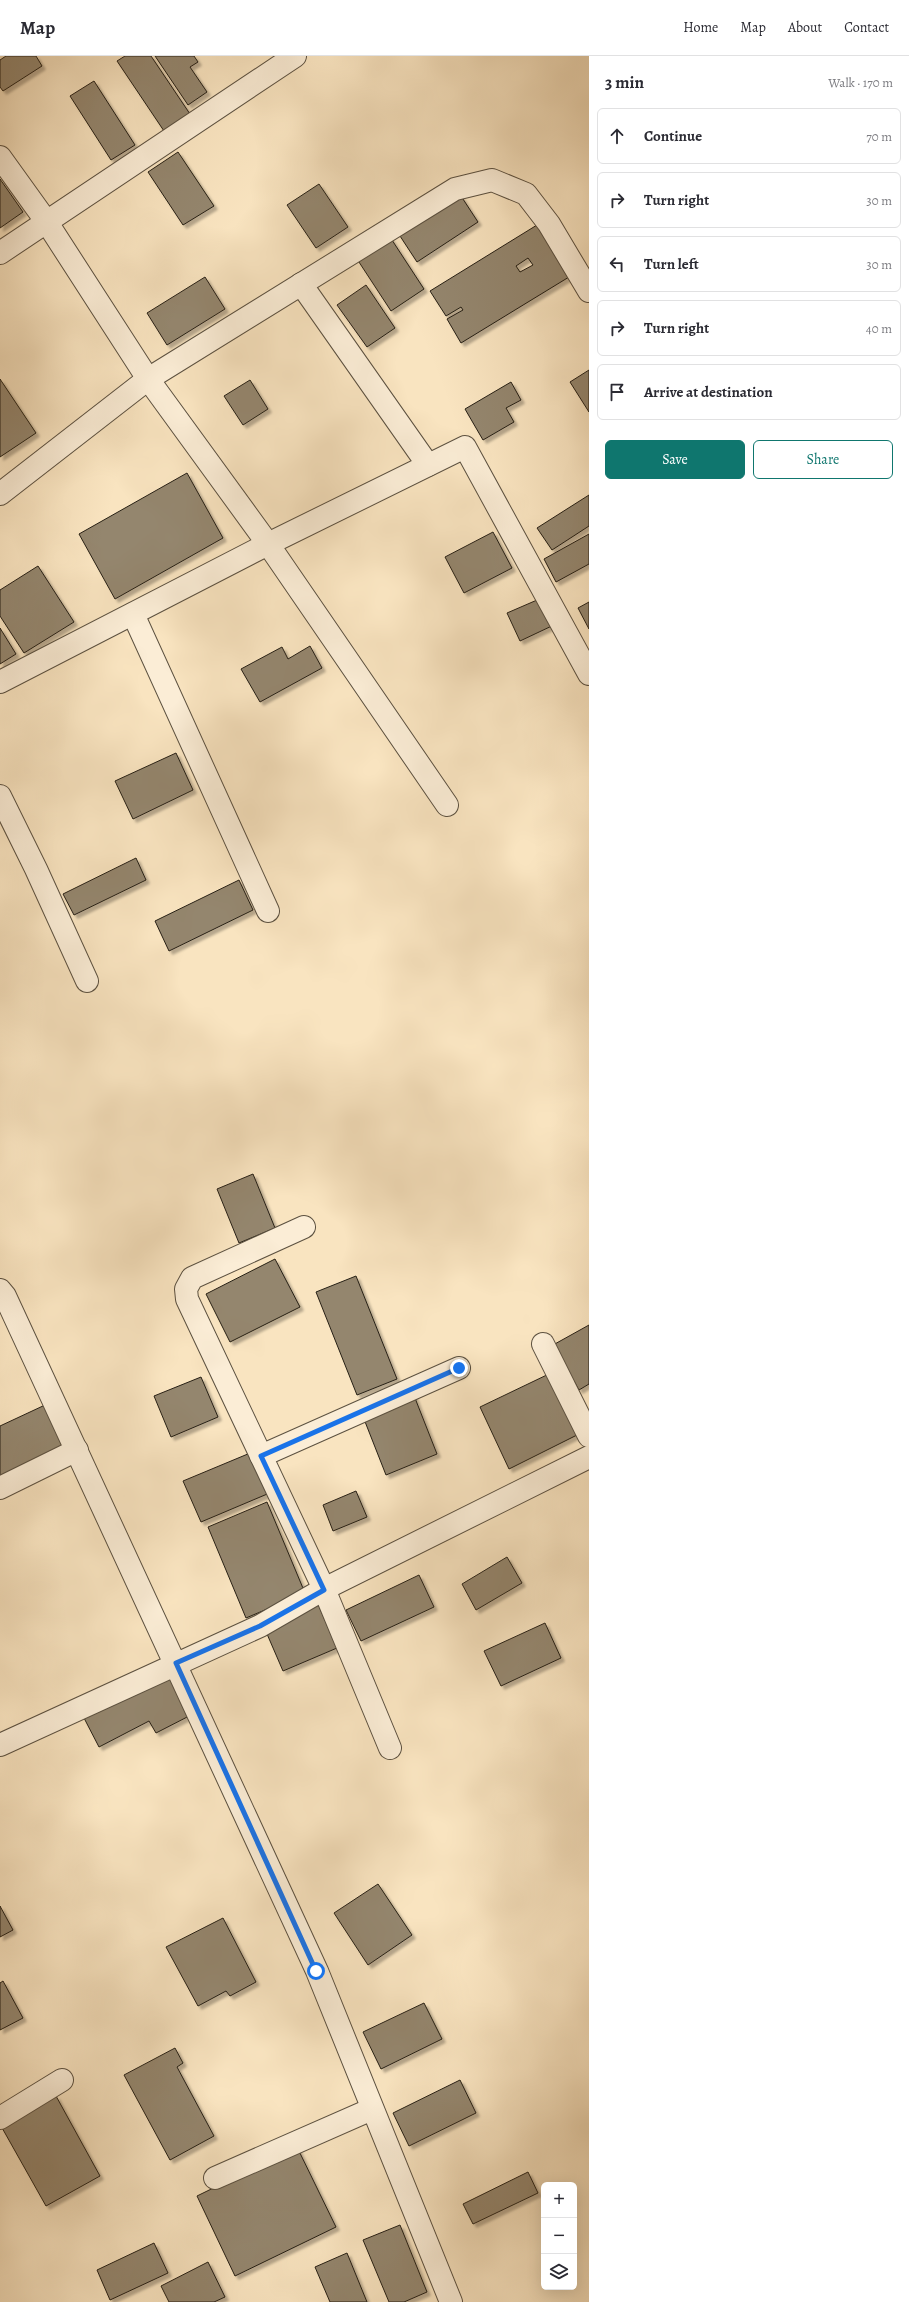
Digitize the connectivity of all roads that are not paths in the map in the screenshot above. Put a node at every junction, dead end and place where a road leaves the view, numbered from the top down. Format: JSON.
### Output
{"nodes":[{"id":1,"x":295,"y":56,"type":"edge"},
{"id":2,"x":0,"y":157,"type":"edge"},
{"id":3,"x":46,"y":221,"type":"junction"},
{"id":4,"x":0,"y":253,"type":"edge"},
{"id":5,"x":301,"y":284,"type":"junction"},
{"id":6,"x":589,"y":291,"type":"edge"},
{"id":7,"x":148,"y":379,"type":"junction"},
{"id":8,"x":428,"y":465,"type":"junction"},
{"id":9,"x":0,"y":494,"type":"edge"},
{"id":10,"x":268,"y":544,"type":"junction"},
{"id":11,"x":133,"y":614,"type":"junction"},
{"id":12,"x":589,"y":674,"type":"edge"},
{"id":13,"x":0,"y":682,"type":"edge"},
{"id":14,"x":0,"y":796,"type":"edge"},
{"id":15,"x":447,"y":805,"type":"dead end"},
{"id":16,"x":268,"y":911,"type":"dead end"},
{"id":17,"x":87,"y":981,"type":"dead end"},
{"id":18,"x":304,"y":1227,"type":"dead end"},
{"id":19,"x":0,"y":1290,"type":"edge"},
{"id":20,"x":543,"y":1344,"type":"dead end"},
{"id":21,"x":459,"y":1368,"type":"dead end"},
{"id":22,"x":589,"y":1436,"type":"edge"},
{"id":23,"x":77,"y":1450,"type":"junction"},
{"id":24,"x":261,"y":1456,"type":"junction"},
{"id":25,"x":589,"y":1456,"type":"edge"},
{"id":26,"x":0,"y":1488,"type":"edge"},
{"id":27,"x":324,"y":1590,"type":"junction"},
{"id":28,"x":176,"y":1663,"type":"junction"},
{"id":29,"x":0,"y":1745,"type":"edge"},
{"id":30,"x":390,"y":1748,"type":"dead end"},
{"id":31,"x":62,"y":2080,"type":"dead end"},
{"id":32,"x":372,"y":2109,"type":"junction"},
{"id":33,"x":0,"y":2118,"type":"edge"},
{"id":34,"x":215,"y":2178,"type":"dead end"},
{"id":35,"x":451,"y":2302,"type":"edge"}],
"edges":[{"from":1,"to":3,"type":"street"},
{"from":2,"to":3,"type":"street"},
{"from":3,"to":4,"type":"street"},
{"from":3,"to":7,"type":"street"},
{"from":5,"to":6,"type":"street"},
{"from":5,"to":7,"type":"street"},
{"from":5,"to":8,"type":"street"},
{"from":7,"to":9,"type":"street"},
{"from":7,"to":10,"type":"street"},
{"from":8,"to":10,"type":"street"},
{"from":8,"to":12,"type":"street"},
{"from":10,"to":11,"type":"street"},
{"from":10,"to":15,"type":"street"},
{"from":11,"to":13,"type":"street"},
{"from":11,"to":16,"type":"street"},
{"from":14,"to":17,"type":"street"},
{"from":18,"to":24,"type":"street"},
{"from":19,"to":23,"type":"street"},
{"from":20,"to":22,"type":"street"},
{"from":21,"to":24,"type":"street"},
{"from":23,"to":26,"type":"street"},
{"from":23,"to":28,"type":"street"},
{"from":24,"to":27,"type":"street"},
{"from":25,"to":27,"type":"street"},
{"from":27,"to":28,"type":"street"},
{"from":27,"to":30,"type":"street"},
{"from":28,"to":29,"type":"street"},
{"from":28,"to":32,"type":"street"},
{"from":31,"to":33,"type":"street"},
{"from":32,"to":34,"type":"street"},
{"from":32,"to":35,"type":"street"}]}
